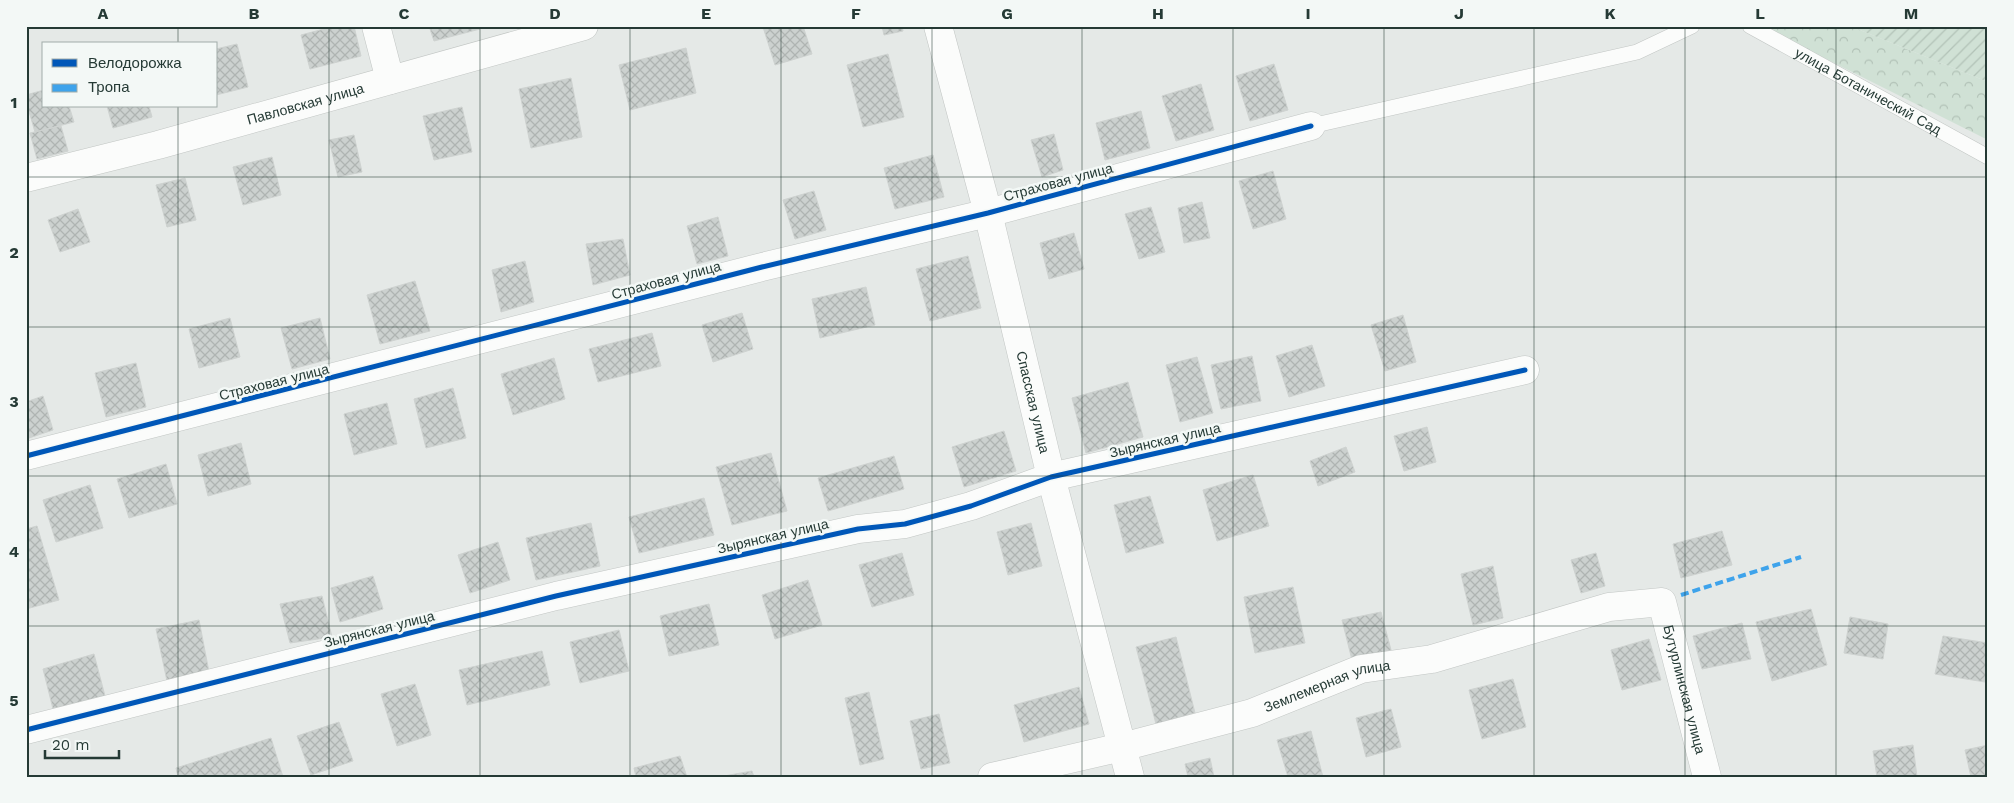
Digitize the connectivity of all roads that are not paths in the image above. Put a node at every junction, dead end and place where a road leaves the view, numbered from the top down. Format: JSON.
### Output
{"nodes":[{"id":1,"x":376,"y":26,"type":"edge"},
{"id":2,"x":584,"y":26,"type":"edge"},
{"id":3,"x":938,"y":26,"type":"edge"},
{"id":4,"x":1692,"y":26,"type":"edge"},
{"id":5,"x":1750,"y":26,"type":"edge"},
{"id":6,"x":390,"y":80,"type":"junction"},
{"id":7,"x":1310,"y":126,"type":"joint"},
{"id":8,"x":1988,"y":157,"type":"edge"},
{"id":9,"x":26,"y":178,"type":"edge"},
{"id":10,"x":988,"y":213,"type":"junction"},
{"id":11,"x":1525,"y":370,"type":"dead end"},
{"id":12,"x":26,"y":456,"type":"edge"},
{"id":13,"x":1051,"y":477,"type":"junction"},
{"id":14,"x":1662,"y":602,"type":"joint"},
{"id":15,"x":26,"y":730,"type":"edge"},
{"id":16,"x":1122,"y":747,"type":"junction"},
{"id":17,"x":992,"y":777,"type":"edge"},
{"id":18,"x":1130,"y":777,"type":"edge"},
{"id":19,"x":1707,"y":777,"type":"edge"}],
"edges":[{"from":1,"to":6,"type":"street"},
{"from":2,"to":6,"type":"street","name":"Павловская улица"},
{"from":3,"to":10,"type":"street","name":"Спасская улица"},
{"from":4,"to":7,"type":"lane"},
{"from":5,"to":8,"type":"lane","name":"улица Ботанический Сад"},
{"from":6,"to":9,"type":"street","name":"Павловская улица"},
{"from":7,"to":10,"type":"street","name":"Страховая улица"},
{"from":10,"to":12,"type":"street","name":"Страховая улица"},
{"from":10,"to":13,"type":"street","name":"Спасская улица"},
{"from":11,"to":13,"type":"street","name":"Зырянская улица"},
{"from":13,"to":15,"type":"street","name":"Зырянская улица"},
{"from":13,"to":16,"type":"street","name":"Спасская улица"},
{"from":14,"to":16,"type":"street","name":"Землемерная улица"},
{"from":14,"to":19,"type":"street","name":"Бутурлинская улица"},
{"from":16,"to":17,"type":"street","name":"Землемерная улица"},
{"from":16,"to":18,"type":"street","name":"Спасская улица"}]}
